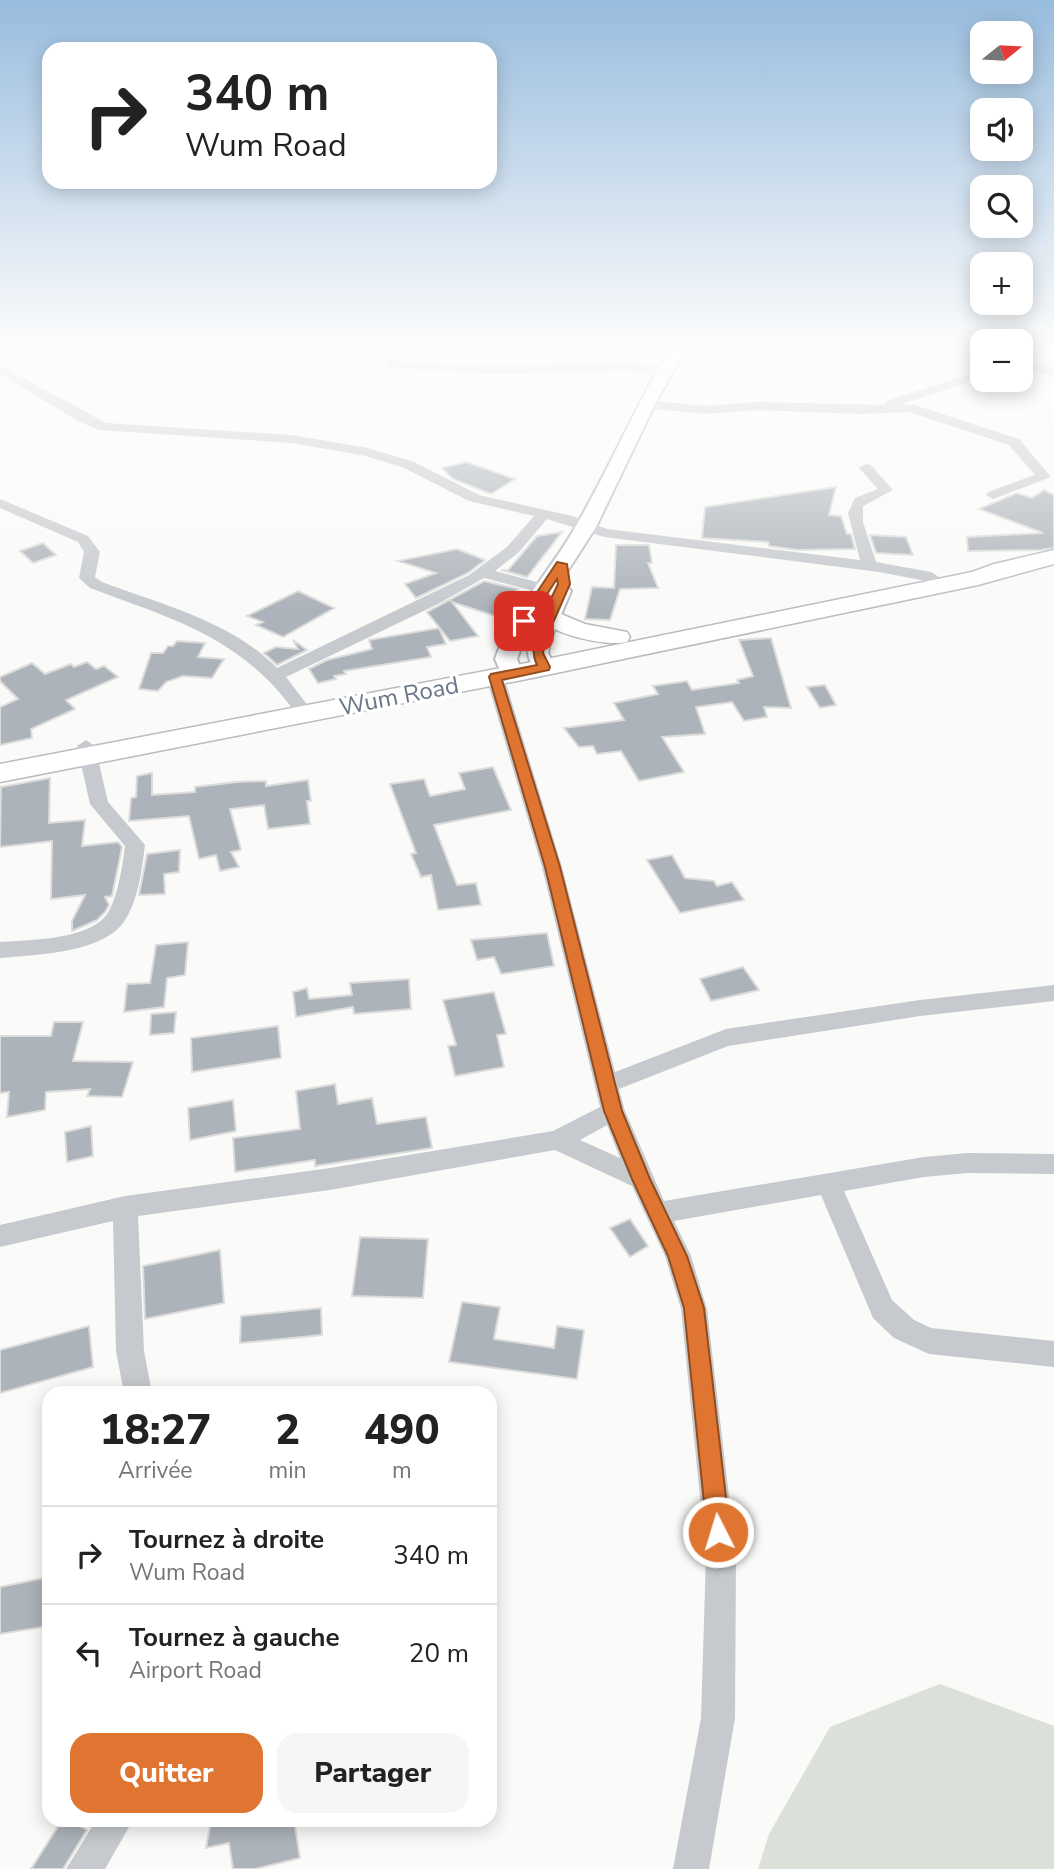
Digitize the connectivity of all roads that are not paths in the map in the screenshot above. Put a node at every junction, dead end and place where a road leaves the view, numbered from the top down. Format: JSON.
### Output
{"nodes":[{"id":1,"x":264,"y":437,"type":"edge"},
{"id":2,"x":630,"y":437,"type":"edge"},
{"id":3,"x":997,"y":437,"type":"edge"},
{"id":4,"x":866,"y":468,"type":"dead end"},
{"id":5,"x":993,"y":495,"type":"dead end"},
{"id":6,"x":0,"y":503,"type":"edge"},
{"id":7,"x":543,"y":514,"type":"junction"},
{"id":8,"x":586,"y":527,"type":"junction"},
{"id":9,"x":1054,"y":557,"type":"edge"},
{"id":10,"x":561,"y":564,"type":"junction"},
{"id":11,"x":1002,"y":569,"type":"junction"},
{"id":12,"x":881,"y":572,"type":"junction"},
{"id":13,"x":482,"y":573,"type":"junction"},
{"id":14,"x":546,"y":589,"type":"junction"},
{"id":15,"x":549,"y":616,"type":"junction"},
{"id":16,"x":618,"y":637,"type":"junction"},
{"id":17,"x":541,"y":660,"type":"junction"},
{"id":18,"x":504,"y":670,"type":"junction"},
{"id":19,"x":277,"y":675,"type":"junction"},
{"id":20,"x":302,"y":708,"type":"junction"},
{"id":21,"x":86,"y":752,"type":"junction"},
{"id":22,"x":0,"y":764,"type":"edge"},
{"id":23,"x":0,"y":773,"type":"edge"},
{"id":24,"x":0,"y":950,"type":"edge"},
{"id":25,"x":1054,"y":993,"type":"edge"},
{"id":26,"x":610,"y":1098,"type":"junction"},
{"id":27,"x":557,"y":1140,"type":"junction"},
{"id":28,"x":1054,"y":1164,"type":"edge"},
{"id":29,"x":641,"y":1179,"type":"junction"},
{"id":30,"x":829,"y":1185,"type":"junction"},
{"id":31,"x":125,"y":1207,"type":"junction"},
{"id":32,"x":657,"y":1213,"type":"junction"},
{"id":33,"x":0,"y":1236,"type":"edge"},
{"id":34,"x":1054,"y":1354,"type":"edge"},
{"id":35,"x":137,"y":1386,"type":"edge"},
{"id":36,"x":111,"y":1827,"type":"edge"},
{"id":37,"x":84,"y":1869,"type":"edge"},
{"id":38,"x":691,"y":1869,"type":"edge"}],
"edges":[{"from":1,"to":7,"type":"street"},
{"from":2,"to":8,"type":"main road"},
{"from":3,"to":5,"type":"street"},
{"from":4,"to":12,"type":"street"},
{"from":6,"to":19,"type":"street"},
{"from":7,"to":8,"type":"street"},
{"from":7,"to":13,"type":"street"},
{"from":8,"to":10,"type":"main road"},
{"from":8,"to":12,"type":"street"},
{"from":9,"to":11,"type":"highway","name":"Wum Road"},
{"from":10,"to":14,"type":"main road"},
{"from":10,"to":15,"type":"main road"},
{"from":11,"to":12,"type":"highway","name":"Wum Road"},
{"from":11,"to":17,"type":"highway","name":"Wum Road"},
{"from":12,"to":16,"type":"highway","name":"Wum Road"},
{"from":13,"to":14,"type":"street"},
{"from":13,"to":19,"type":"street"},
{"from":14,"to":18,"type":"main road"},
{"from":15,"to":16,"type":"highway"},
{"from":15,"to":17,"type":"main road"},
{"from":16,"to":17,"type":"highway","name":"Wum Road"},
{"from":17,"to":18,"type":"highway","name":"Wum Road"},
{"from":18,"to":20,"type":"highway","name":"Wum Road"},
{"from":18,"to":26,"type":"street"},
{"from":19,"to":20,"type":"street"},
{"from":20,"to":21,"type":"highway","name":"Wum Road"},
{"from":21,"to":22,"type":"highway","name":"Wum Road"},
{"from":21,"to":23,"type":"highway","name":"Wum Road"},
{"from":21,"to":24,"type":"street"},
{"from":25,"to":26,"type":"street"},
{"from":26,"to":27,"type":"street"},
{"from":26,"to":29,"type":"street"},
{"from":27,"to":29,"type":"street"},
{"from":27,"to":31,"type":"street"},
{"from":28,"to":30,"type":"street"},
{"from":29,"to":32,"type":"street"},
{"from":30,"to":32,"type":"street"},
{"from":30,"to":34,"type":"street"},
{"from":31,"to":33,"type":"street"},
{"from":31,"to":35,"type":"street"},
{"from":32,"to":38,"type":"street"},
{"from":36,"to":37,"type":"street"}]}
